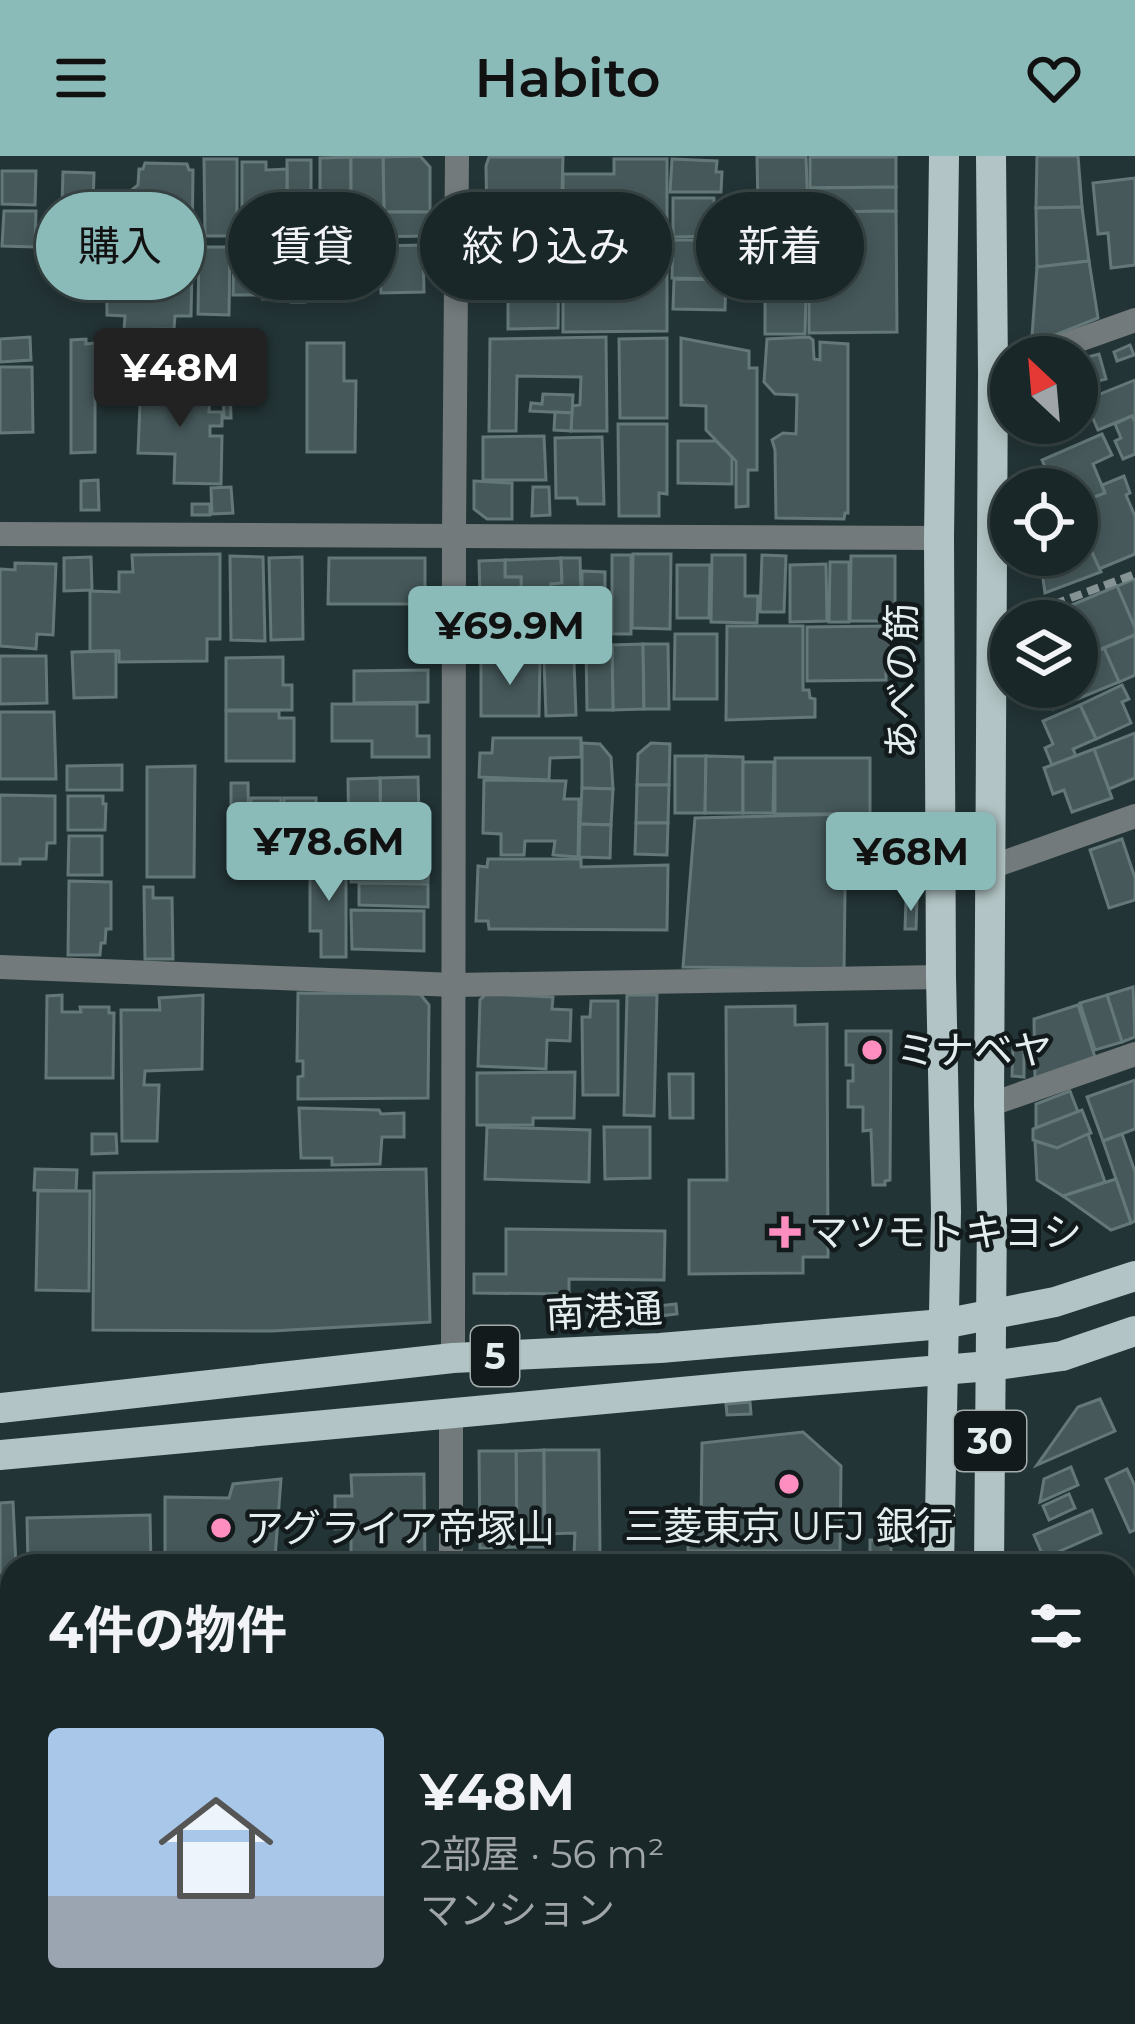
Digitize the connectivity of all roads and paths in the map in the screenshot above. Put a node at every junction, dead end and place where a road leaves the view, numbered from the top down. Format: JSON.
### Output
{"nodes":[{"id":1,"x":457,"y":156,"type":"edge"},
{"id":2,"x":944,"y":156,"type":"edge"},
{"id":3,"x":991,"y":156,"type":"edge"},
{"id":4,"x":1135,"y":320,"type":"edge"},
{"id":5,"x":1000,"y":336,"type":"edge"},
{"id":6,"x":1090,"y":336,"type":"edge"},
{"id":7,"x":999,"y":444,"type":"edge"},
{"id":8,"x":0,"y":534,"type":"edge"},
{"id":9,"x":454,"y":534,"type":"junction"},
{"id":10,"x":940,"y":538,"type":"junction"},
{"id":11,"x":1135,"y":574,"type":"edge"},
{"id":12,"x":992,"y":600,"type":"edge"},
{"id":13,"x":1066,"y":600,"type":"edge"},
{"id":14,"x":991,"y":708,"type":"edge"},
{"id":15,"x":1135,"y":816,"type":"edge"},
{"id":16,"x":991,"y":867,"type":"junction"},
{"id":17,"x":0,"y":967,"type":"edge"},
{"id":18,"x":941,"y":977,"type":"junction"},
{"id":19,"x":454,"y":985,"type":"junction"},
{"id":20,"x":1135,"y":1054,"type":"edge"},
{"id":21,"x":989,"y":1105,"type":"junction"},
{"id":22,"x":1135,"y":1276,"type":"edge"},
{"id":23,"x":991,"y":1316,"type":"junction"},
{"id":24,"x":943,"y":1324,"type":"junction"},
{"id":25,"x":1135,"y":1331,"type":"edge"},
{"id":26,"x":453,"y":1358,"type":"junction"},
{"id":27,"x":990,"y":1366,"type":"junction"},
{"id":28,"x":942,"y":1369,"type":"junction"},
{"id":29,"x":0,"y":1408,"type":"edge"},
{"id":30,"x":451,"y":1412,"type":"junction"},
{"id":31,"x":0,"y":1455,"type":"edge"},
{"id":32,"x":451,"y":1554,"type":"edge"},
{"id":33,"x":939,"y":1554,"type":"edge"},
{"id":34,"x":988,"y":1554,"type":"edge"}],
"edges":[{"from":1,"to":9,"type":"street"},
{"from":2,"to":10,"type":"main road","name":"あべの筋","number":"30"},
{"from":3,"to":5,"type":"main road","number":"30"},
{"from":4,"to":6,"type":"street"},
{"from":7,"to":12,"type":"main road","number":"30"},
{"from":8,"to":9,"type":"street"},
{"from":9,"to":10,"type":"street"},
{"from":9,"to":19,"type":"street"},
{"from":10,"to":18,"type":"main road","name":"あべの筋","number":"30"},
{"from":11,"to":13,"type":"path"},
{"from":14,"to":16,"type":"main road","number":"30"},
{"from":15,"to":16,"type":"street"},
{"from":16,"to":21,"type":"main road","number":"30"},
{"from":17,"to":19,"type":"street"},
{"from":18,"to":19,"type":"street"},
{"from":18,"to":24,"type":"main road","name":"あべの筋","number":"30"},
{"from":19,"to":26,"type":"street"},
{"from":20,"to":21,"type":"street"},
{"from":21,"to":23,"type":"main road","number":"30"},
{"from":22,"to":23,"type":"main road","name":"南港通","number":"5"},
{"from":23,"to":24,"type":"main road","name":"南港通","number":"5"},
{"from":23,"to":27,"type":"main road","number":"30"},
{"from":24,"to":26,"type":"main road","name":"南港通","number":"5"},
{"from":24,"to":28,"type":"main road","name":"あべの筋","number":"30"},
{"from":25,"to":27,"type":"main road","number":"5"},
{"from":26,"to":29,"type":"main road","name":"南港通","number":"5"},
{"from":27,"to":28,"type":"main road","number":"5"},
{"from":27,"to":34,"type":"main road","number":"30"},
{"from":28,"to":30,"type":"main road","number":"5"},
{"from":28,"to":33,"type":"main road","name":"あべの筋","number":"30"},
{"from":30,"to":31,"type":"main road","number":"5"},
{"from":30,"to":32,"type":"street"}]}
